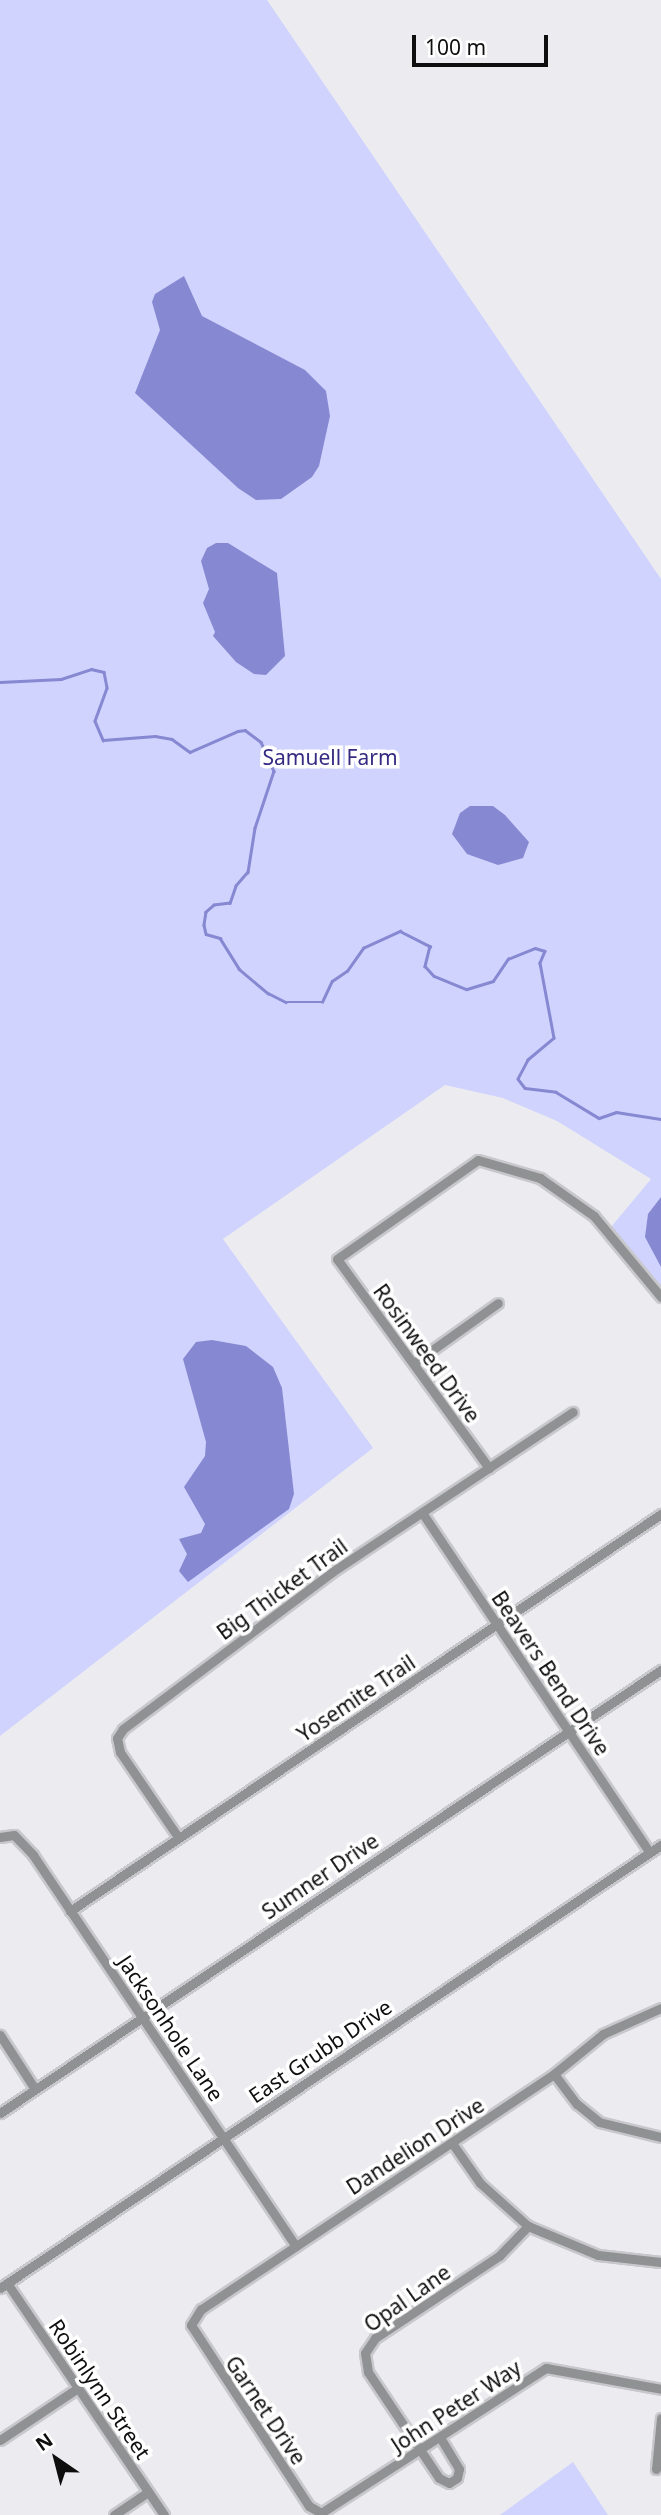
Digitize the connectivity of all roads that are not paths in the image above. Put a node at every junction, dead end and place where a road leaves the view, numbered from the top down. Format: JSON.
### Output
{"nodes":[{"id":1,"x":661,"y":1297,"type":"edge"},
{"id":2,"x":498,"y":1303,"type":"dead end"},
{"id":3,"x":414,"y":1363,"type":"junction"},
{"id":4,"x":573,"y":1412,"type":"dead end"},
{"id":5,"x":489,"y":1468,"type":"junction"},
{"id":6,"x":423,"y":1514,"type":"junction"},
{"id":7,"x":661,"y":1514,"type":"edge"},
{"id":8,"x":497,"y":1624,"type":"junction"},
{"id":9,"x":661,"y":1670,"type":"edge"},
{"id":10,"x":569,"y":1731,"type":"junction"},
{"id":11,"x":0,"y":1837,"type":"edge"},
{"id":12,"x":178,"y":1838,"type":"junction"},
{"id":13,"x":661,"y":1845,"type":"edge"},
{"id":14,"x":649,"y":1852,"type":"junction"},
{"id":15,"x":71,"y":1911,"type":"junction"},
{"id":16,"x":661,"y":2008,"type":"edge"},
{"id":17,"x":144,"y":2018,"type":"junction"},
{"id":18,"x":0,"y":2035,"type":"edge"},
{"id":19,"x":554,"y":2074,"type":"junction"},
{"id":20,"x":35,"y":2089,"type":"junction"},
{"id":21,"x":0,"y":2113,"type":"edge"},
{"id":22,"x":224,"y":2136,"type":"junction"},
{"id":23,"x":661,"y":2137,"type":"edge"},
{"id":24,"x":452,"y":2143,"type":"junction"},
{"id":25,"x":528,"y":2226,"type":"junction"},
{"id":26,"x":296,"y":2246,"type":"junction"},
{"id":27,"x":661,"y":2262,"type":"edge"},
{"id":28,"x":4,"y":2286,"type":"edge"},
{"id":29,"x":192,"y":2320,"type":"joint"},
{"id":30,"x":78,"y":2388,"type":"junction"},
{"id":31,"x":661,"y":2389,"type":"edge"},
{"id":32,"x":661,"y":2418,"type":"edge"},
{"id":33,"x":441,"y":2439,"type":"junction"},
{"id":34,"x":0,"y":2440,"type":"edge"},
{"id":35,"x":420,"y":2452,"type":"junction"},
{"id":36,"x":656,"y":2469,"type":"dead end"},
{"id":37,"x":148,"y":2492,"type":"junction"},
{"id":38,"x":321,"y":2513,"type":"edge"},
{"id":39,"x":114,"y":2515,"type":"edge"},
{"id":40,"x":164,"y":2515,"type":"edge"}],
"edges":[{"from":1,"to":3,"type":"street","name":"Rosinweed Drive"},
{"from":2,"to":3,"type":"street"},
{"from":3,"to":5,"type":"street","name":"Rosinweed Drive"},
{"from":4,"to":5,"type":"street","name":"Big Thicket Trail"},
{"from":5,"to":6,"type":"street","name":"Big Thicket Trail"},
{"from":6,"to":8,"type":"street","name":"Beavers Bend Drive"},
{"from":6,"to":12,"type":"street","name":"Big Thicket Trail"},
{"from":7,"to":8,"type":"street","name":"Yosemite Trail"},
{"from":8,"to":10,"type":"street","name":"Beavers Bend Drive"},
{"from":8,"to":12,"type":"street","name":"Yosemite Trail"},
{"from":9,"to":10,"type":"street","name":"Sumner Drive"},
{"from":10,"to":14,"type":"street","name":"Beavers Bend Drive"},
{"from":10,"to":17,"type":"street","name":"Sumner Drive"},
{"from":11,"to":15,"type":"street","name":"Jacksonhole Lane"},
{"from":12,"to":15,"type":"street","name":"Yosemite Trail"},
{"from":13,"to":14,"type":"street","name":"East Grubb Drive"},
{"from":14,"to":22,"type":"street","name":"East Grubb Drive"},
{"from":15,"to":17,"type":"street","name":"Jacksonhole Lane"},
{"from":16,"to":19,"type":"street","name":"Dandelion Drive"},
{"from":17,"to":20,"type":"street","name":"Sumner Drive"},
{"from":17,"to":22,"type":"street","name":"Jacksonhole Lane"},
{"from":18,"to":20,"type":"street"},
{"from":19,"to":23,"type":"street"},
{"from":19,"to":24,"type":"street","name":"Dandelion Drive"},
{"from":20,"to":21,"type":"street","name":"Sumner Drive"},
{"from":22,"to":26,"type":"street","name":"Jacksonhole Lane"},
{"from":22,"to":28,"type":"street","name":"East Grubb Drive"},
{"from":24,"to":25,"type":"street"},
{"from":24,"to":26,"type":"street","name":"Dandelion Drive"},
{"from":25,"to":27,"type":"street"},
{"from":25,"to":35,"type":"street","name":"Opal Lane"},
{"from":26,"to":29,"type":"street","name":"Dandelion Drive"},
{"from":28,"to":30,"type":"street","name":"Robinlynn Street"},
{"from":29,"to":38,"type":"street","name":"Garnet Drive"},
{"from":30,"to":34,"type":"street"},
{"from":30,"to":37,"type":"street","name":"Robinlynn Street"},
{"from":31,"to":33,"type":"street","name":"John Peter Way"},
{"from":32,"to":36,"type":"street"},
{"from":33,"to":35,"type":"street","name":"John Peter Way"},
{"from":33,"to":35,"type":"street","name":"Opal Lane"},
{"from":35,"to":38,"type":"street","name":"John Peter Way"},
{"from":37,"to":39,"type":"street"},
{"from":37,"to":40,"type":"street","name":"Robinlynn Street"}]}
